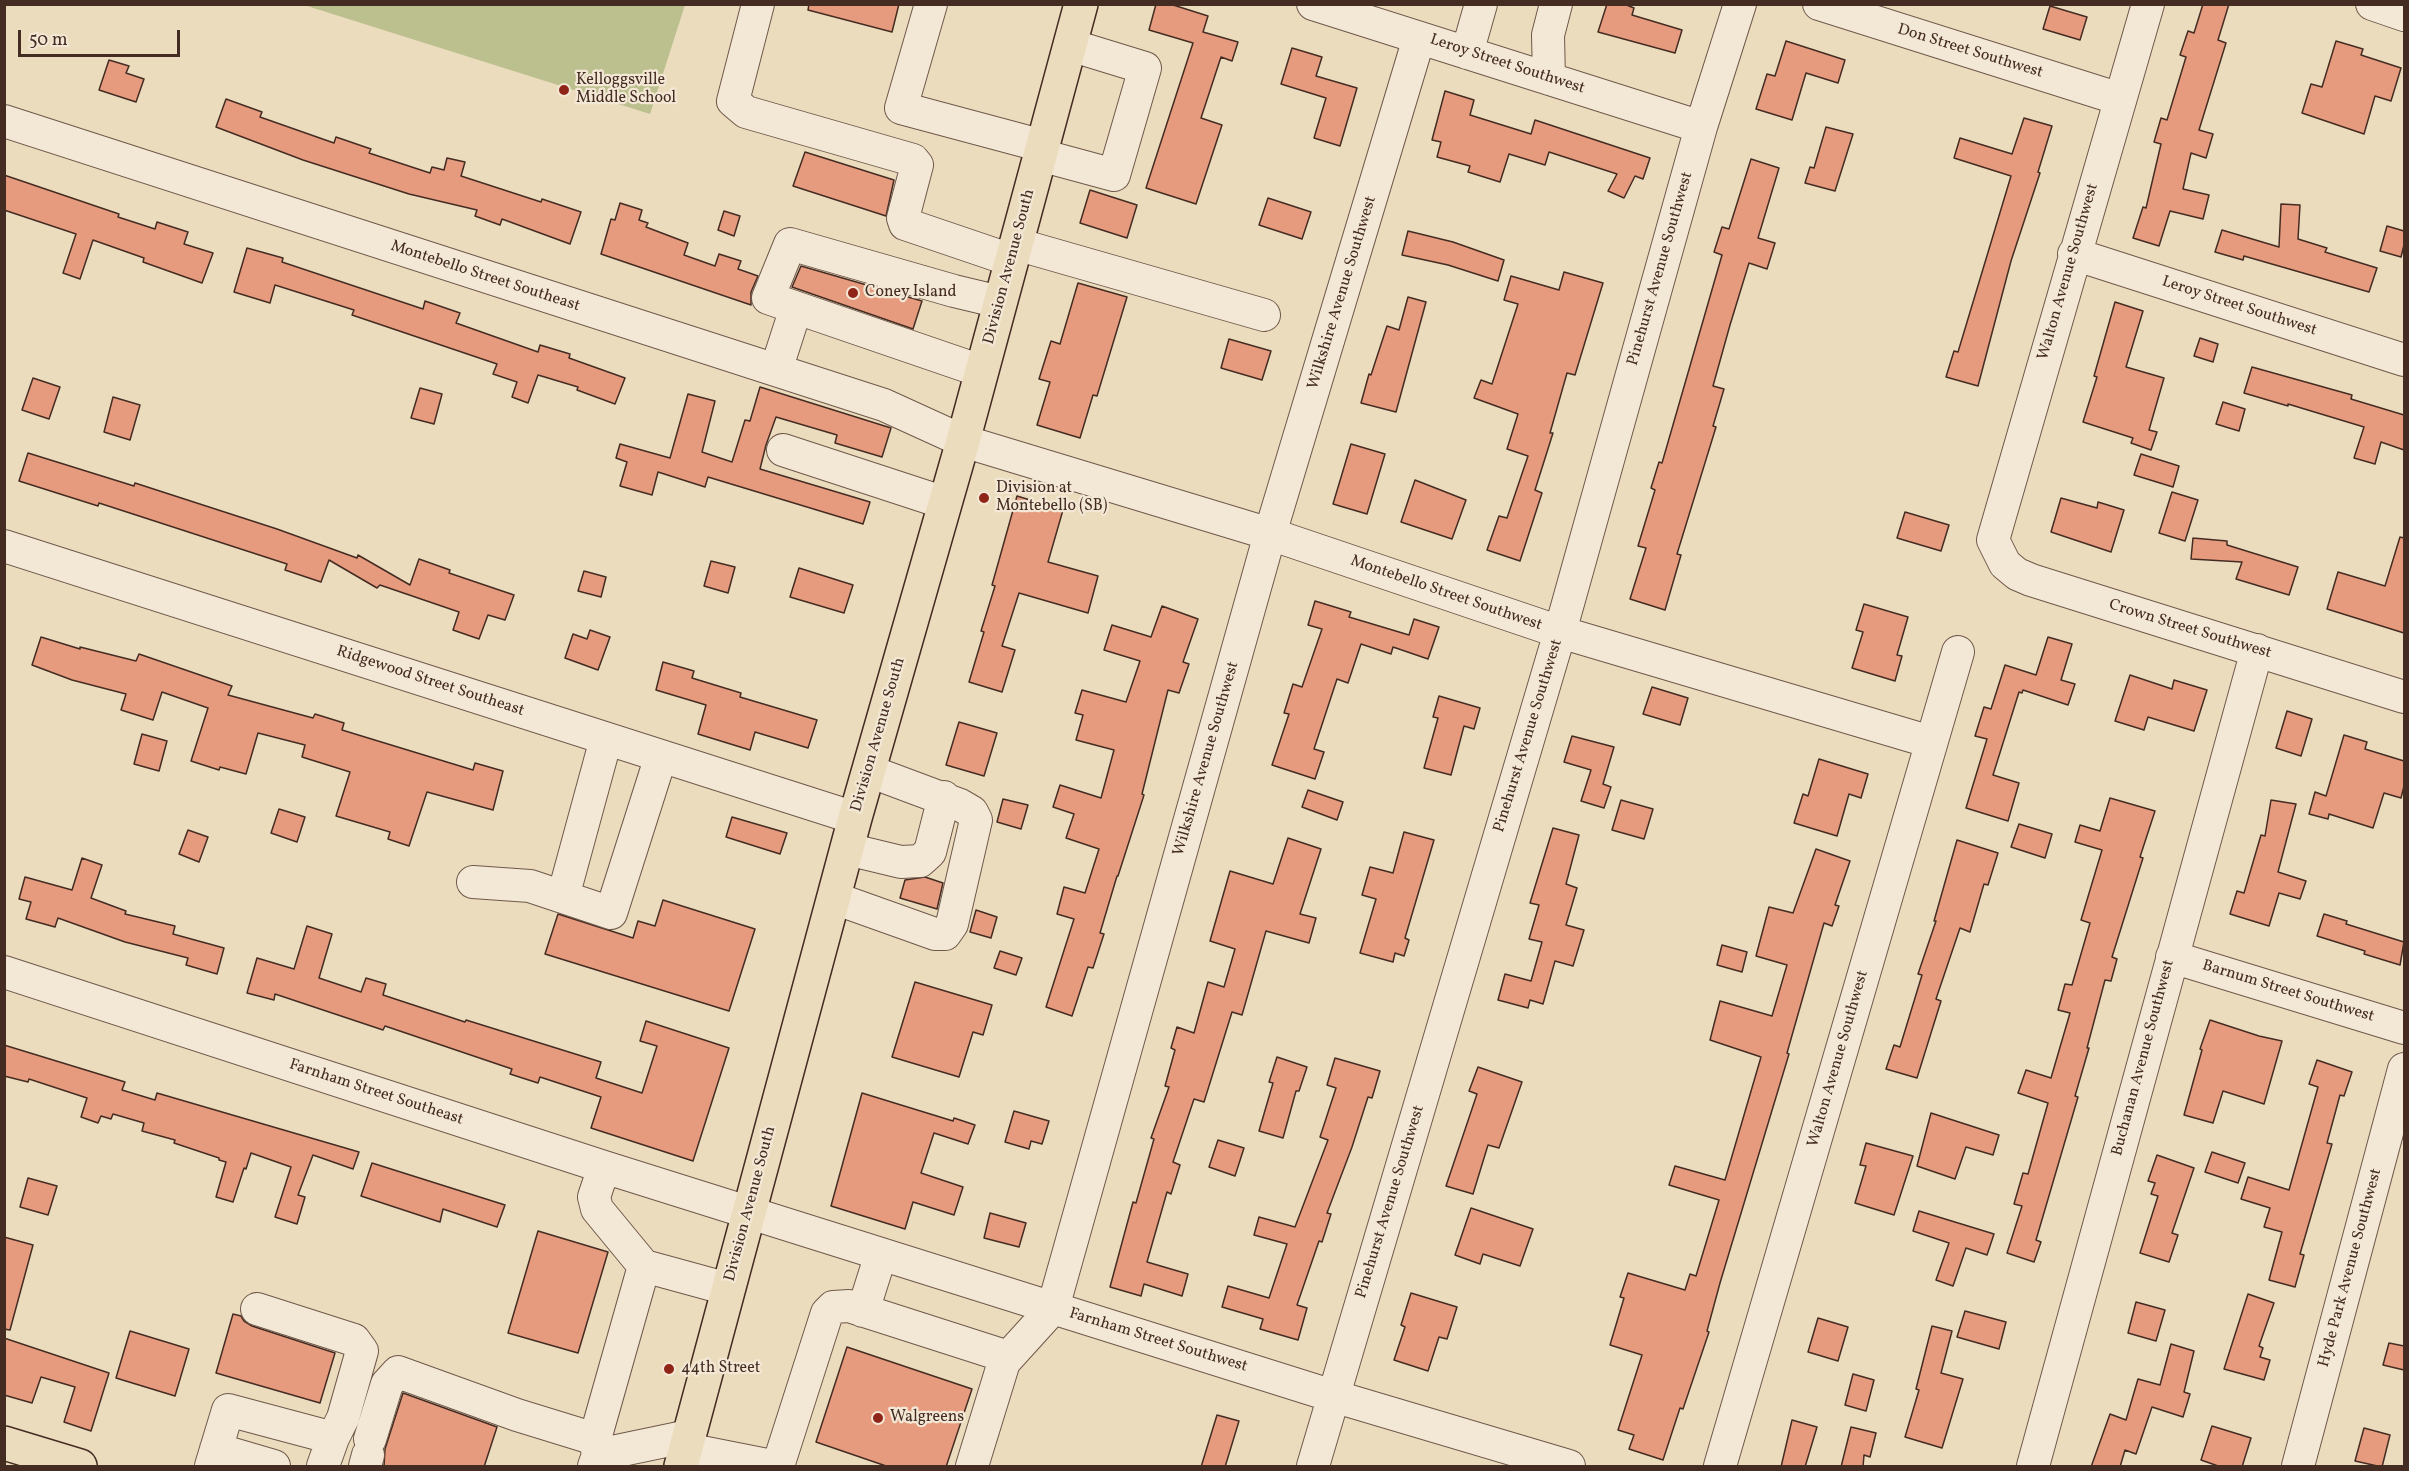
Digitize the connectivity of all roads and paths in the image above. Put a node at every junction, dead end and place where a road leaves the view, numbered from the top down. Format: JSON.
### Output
{"nodes":[{"id":1,"x":758,"y":4,"type":"edge"},
{"id":2,"x":931,"y":4,"type":"edge"},
{"id":3,"x":1081,"y":4,"type":"edge"},
{"id":4,"x":1313,"y":4,"type":"edge"},
{"id":5,"x":1481,"y":4,"type":"edge"},
{"id":6,"x":1556,"y":4,"type":"edge"},
{"id":7,"x":1740,"y":4,"type":"edge"},
{"id":8,"x":1820,"y":4,"type":"edge"},
{"id":9,"x":2148,"y":4,"type":"edge"},
{"id":10,"x":2372,"y":4,"type":"edge"},
{"id":11,"x":2404,"y":15,"type":"edge"},
{"id":12,"x":1419,"y":38,"type":"junction"},
{"id":13,"x":1070,"y":45,"type":"junction"},
{"id":14,"x":1467,"y":53,"type":"junction"},
{"id":15,"x":1549,"y":79,"type":"junction"},
{"id":16,"x":2120,"y":99,"type":"junction"},
{"id":17,"x":930,"y":116,"type":"junction"},
{"id":18,"x":4,"y":121,"type":"edge"},
{"id":19,"x":1701,"y":127,"type":"junction"},
{"id":20,"x":1041,"y":150,"type":"junction"},
{"id":21,"x":918,"y":165,"type":"junction"},
{"id":22,"x":1014,"y":252,"type":"junction"},
{"id":23,"x":2074,"y":254,"type":"junction"},
{"id":24,"x":1000,"y":302,"type":"junction"},
{"id":25,"x":796,"y":308,"type":"junction"},
{"id":26,"x":1264,"y":315,"type":"dead end"},
{"id":27,"x":2404,"y":360,"type":"edge"},
{"id":28,"x":776,"y":370,"type":"junction"},
{"id":29,"x":981,"y":370,"type":"junction"},
{"id":30,"x":963,"y":441,"type":"junction"},
{"id":31,"x":783,"y":450,"type":"dead end"},
{"id":32,"x":945,"y":503,"type":"junction"},
{"id":33,"x":1270,"y":534,"type":"junction"},
{"id":34,"x":1992,"y":540,"type":"joint"},
{"id":35,"x":4,"y":546,"type":"edge"},
{"id":36,"x":1560,"y":632,"type":"junction"},
{"id":37,"x":2257,"y":650,"type":"junction"},
{"id":38,"x":1958,"y":652,"type":"dead end"},
{"id":39,"x":2404,"y":697,"type":"edge"},
{"id":40,"x":606,"y":739,"type":"junction"},
{"id":41,"x":1931,"y":742,"type":"junction"},
{"id":42,"x":661,"y":756,"type":"junction"},
{"id":43,"x":869,"y":771,"type":"junction"},
{"id":44,"x":944,"y":797,"type":"junction"},
{"id":45,"x":851,"y":834,"type":"junction"},
{"id":46,"x":473,"y":882,"type":"dead end"},
{"id":47,"x":563,"y":897,"type":"junction"},
{"id":48,"x":834,"y":898,"type":"junction"},
{"id":49,"x":2172,"y":957,"type":"junction"},
{"id":50,"x":4,"y":972,"type":"edge"},
{"id":51,"x":2404,"y":1028,"type":"edge"},
{"id":52,"x":2404,"y":1069,"type":"edge"},
{"id":53,"x":604,"y":1167,"type":"junction"},
{"id":54,"x":749,"y":1212,"type":"junction"},
{"id":55,"x":881,"y":1254,"type":"junction"},
{"id":56,"x":644,"y":1266,"type":"junction"},
{"id":57,"x":728,"y":1289,"type":"junction"},
{"id":58,"x":1053,"y":1308,"type":"junction"},
{"id":59,"x":257,"y":1310,"type":"dead end"},
{"id":60,"x":863,"y":1311,"type":"junction"},
{"id":61,"x":1008,"y":1357,"type":"junction"},
{"id":62,"x":1333,"y":1396,"type":"junction"},
{"id":63,"x":4,"y":1443,"type":"edge"},
{"id":64,"x":685,"y":1451,"type":"edge"},
{"id":65,"x":328,"y":1452,"type":"edge"},
{"id":66,"x":367,"y":1454,"type":"edge"},
{"id":67,"x":600,"y":1457,"type":"edge"},
{"id":68,"x":213,"y":1458,"type":"edge"},
{"id":69,"x":80,"y":1467,"type":"edge"},
{"id":70,"x":274,"y":1467,"type":"edge"},
{"id":71,"x":772,"y":1467,"type":"edge"},
{"id":72,"x":778,"y":1467,"type":"edge"},
{"id":73,"x":972,"y":1467,"type":"edge"},
{"id":74,"x":1313,"y":1467,"type":"edge"},
{"id":75,"x":1569,"y":1467,"type":"edge"},
{"id":76,"x":1720,"y":1467,"type":"edge"},
{"id":77,"x":2033,"y":1467,"type":"edge"},
{"id":78,"x":2298,"y":1467,"type":"edge"}],
"edges":[{"from":1,"to":21,"type":"street"},
{"from":2,"to":17,"type":"street"},
{"from":3,"to":13,"type":"main road","name":"Division Avenue South"},
{"from":4,"to":12,"type":"street","name":"Leroy Street Southwest"},
{"from":5,"to":14,"type":"street"},
{"from":6,"to":15,"type":"street"},
{"from":7,"to":19,"type":"street","name":"Pinehurst Avenue Southwest"},
{"from":8,"to":16,"type":"street","name":"Don Street Southwest"},
{"from":9,"to":16,"type":"street","name":"Walton Avenue Southwest"},
{"from":10,"to":11,"type":"street"},
{"from":12,"to":14,"type":"street","name":"Leroy Street Southwest"},
{"from":12,"to":33,"type":"street","name":"Wilkshire Avenue Southwest"},
{"from":13,"to":20,"type":"main road","name":"Division Avenue South"},
{"from":13,"to":20,"type":"street"},
{"from":14,"to":15,"type":"street","name":"Leroy Street Southwest"},
{"from":15,"to":19,"type":"street","name":"Leroy Street Southwest"},
{"from":16,"to":23,"type":"street","name":"Walton Avenue Southwest"},
{"from":17,"to":20,"type":"street"},
{"from":17,"to":21,"type":"street"},
{"from":18,"to":28,"type":"street","name":"Montebello Street Southeast"},
{"from":19,"to":36,"type":"street","name":"Pinehurst Avenue Southwest"},
{"from":20,"to":22,"type":"main road","name":"Division Avenue South"},
{"from":21,"to":22,"type":"street"},
{"from":22,"to":24,"type":"main road","name":"Division Avenue South"},
{"from":22,"to":26,"type":"street"},
{"from":23,"to":27,"type":"street","name":"Leroy Street Southwest"},
{"from":23,"to":34,"type":"street","name":"Walton Avenue Southwest"},
{"from":24,"to":25,"type":"street"},
{"from":24,"to":29,"type":"main road","name":"Division Avenue South"},
{"from":25,"to":28,"type":"street"},
{"from":25,"to":29,"type":"street"},
{"from":28,"to":30,"type":"street","name":"Montebello Street Southeast"},
{"from":29,"to":30,"type":"main road","name":"Division Avenue South"},
{"from":30,"to":32,"type":"main road","name":"Division Avenue South"},
{"from":30,"to":33,"type":"street","name":"Montebello Street Southwest"},
{"from":31,"to":32,"type":"street"},
{"from":32,"to":43,"type":"main road","name":"Division Avenue South"},
{"from":33,"to":36,"type":"street","name":"Montebello Street Southwest"},
{"from":33,"to":58,"type":"street","name":"Wilkshire Avenue Southwest"},
{"from":34,"to":37,"type":"street","name":"Crown Street Southwest"},
{"from":35,"to":40,"type":"street","name":"Ridgewood Street Southeast"},
{"from":36,"to":41,"type":"street","name":"Montebello Street Southwest"},
{"from":36,"to":62,"type":"street","name":"Pinehurst Avenue Southwest"},
{"from":37,"to":39,"type":"street","name":"Crown Street Southwest"},
{"from":37,"to":49,"type":"street","name":"Buchanan Avenue Southwest"},
{"from":38,"to":41,"type":"street","name":"Walton Avenue Southwest"},
{"from":40,"to":42,"type":"street","name":"Ridgewood Street Southeast"},
{"from":40,"to":47,"type":"street"},
{"from":41,"to":76,"type":"street","name":"Walton Avenue Southwest"},
{"from":42,"to":45,"type":"street","name":"Ridgewood Street Southeast"},
{"from":42,"to":47,"type":"street"},
{"from":43,"to":44,"type":"street"},
{"from":43,"to":45,"type":"main road","name":"Division Avenue South"},
{"from":44,"to":45,"type":"street","name":"Ridgewood Street Southeast"},
{"from":44,"to":48,"type":"street"},
{"from":45,"to":48,"type":"main road","name":"Division Avenue South"},
{"from":46,"to":47,"type":"street"},
{"from":48,"to":54,"type":"main road","name":"Division Avenue South"},
{"from":49,"to":51,"type":"street","name":"Barnum Street Southwest"},
{"from":49,"to":77,"type":"street","name":"Buchanan Avenue Southwest"},
{"from":50,"to":53,"type":"street","name":"Farnham Street Southeast"},
{"from":52,"to":78,"type":"street","name":"Hyde Park Avenue Southwest"},
{"from":53,"to":54,"type":"street","name":"Farnham Street Southeast"},
{"from":53,"to":56,"type":"street"},
{"from":54,"to":55,"type":"street","name":"Farnham Street Southwest"},
{"from":54,"to":57,"type":"main road","name":"Division Avenue South"},
{"from":55,"to":58,"type":"street","name":"Farnham Street Southwest"},
{"from":55,"to":60,"type":"street"},
{"from":56,"to":57,"type":"street"},
{"from":56,"to":67,"type":"street"},
{"from":57,"to":64,"type":"main road","name":"Division Avenue South"},
{"from":58,"to":61,"type":"street","name":"Wilkshire Avenue Southwest"},
{"from":58,"to":62,"type":"street","name":"Farnham Street Southwest"},
{"from":59,"to":65,"type":"street"},
{"from":60,"to":61,"type":"street"},
{"from":60,"to":72,"type":"street"},
{"from":61,"to":73,"type":"street","name":"Wilkshire Avenue Southwest"},
{"from":62,"to":74,"type":"street","name":"Pinehurst Avenue Southwest"},
{"from":62,"to":75,"type":"street","name":"Farnham Street Southwest"},
{"from":63,"to":69,"type":"main road"},
{"from":64,"to":67,"type":"street"},
{"from":64,"to":71,"type":"street"},
{"from":65,"to":68,"type":"street"},
{"from":66,"to":67,"type":"street"},
{"from":68,"to":70,"type":"street"}]}
